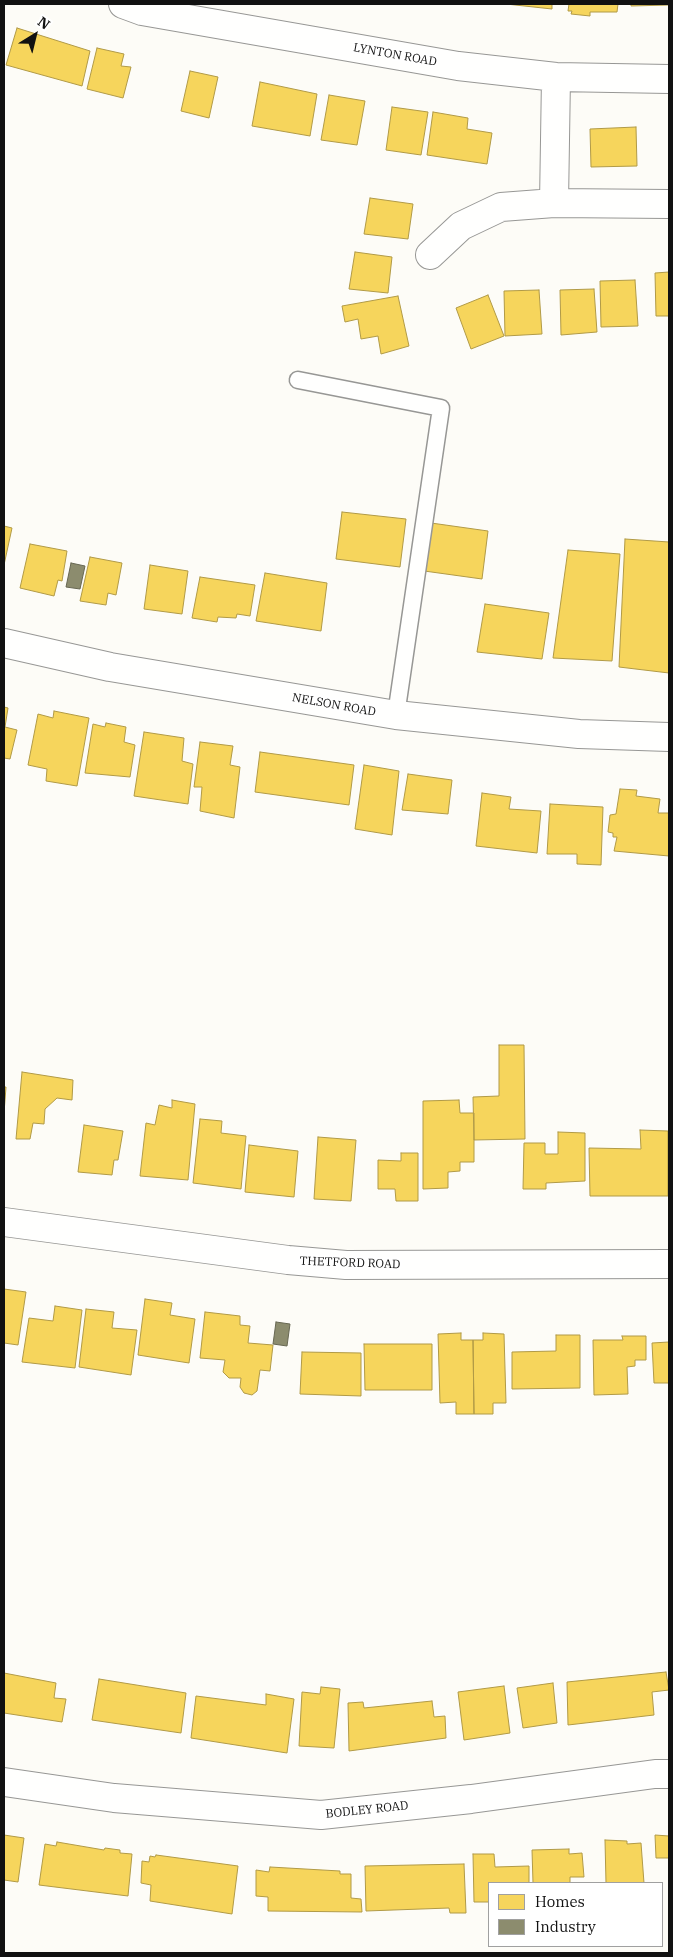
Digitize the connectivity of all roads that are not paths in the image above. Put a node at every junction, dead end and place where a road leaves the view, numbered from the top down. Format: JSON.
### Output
{"nodes":[{"id":1,"x":124,"y":4,"type":"edge"},
{"id":2,"x":556,"y":77,"type":"junction"},
{"id":3,"x":669,"y":78,"type":"edge"},
{"id":4,"x":554,"y":203,"type":"junction"},
{"id":5,"x":669,"y":204,"type":"edge"},
{"id":6,"x":430,"y":255,"type":"dead end"},
{"id":7,"x":298,"y":380,"type":"dead end"},
{"id":8,"x":4,"y":643,"type":"edge"},
{"id":9,"x":396,"y":716,"type":"junction"},
{"id":10,"x":669,"y":738,"type":"edge"},
{"id":11,"x":4,"y":1222,"type":"edge"},
{"id":12,"x":669,"y":1264,"type":"edge"},
{"id":13,"x":669,"y":1774,"type":"edge"},
{"id":14,"x":4,"y":1782,"type":"edge"}],
"edges":[{"from":1,"to":2,"type":"street","name":"LYNTON ROAD"},
{"from":2,"to":3,"type":"street","name":"LYNTON ROAD"},
{"from":2,"to":4,"type":"street"},
{"from":4,"to":5,"type":"street"},
{"from":4,"to":6,"type":"street"},
{"from":7,"to":9,"type":"lane"},
{"from":8,"to":9,"type":"street","name":"NELSON ROAD"},
{"from":9,"to":10,"type":"street","name":"NELSON ROAD"},
{"from":11,"to":12,"type":"street","name":"THETFORD ROAD"},
{"from":13,"to":14,"type":"street","name":"BODLEY ROAD"}]}
